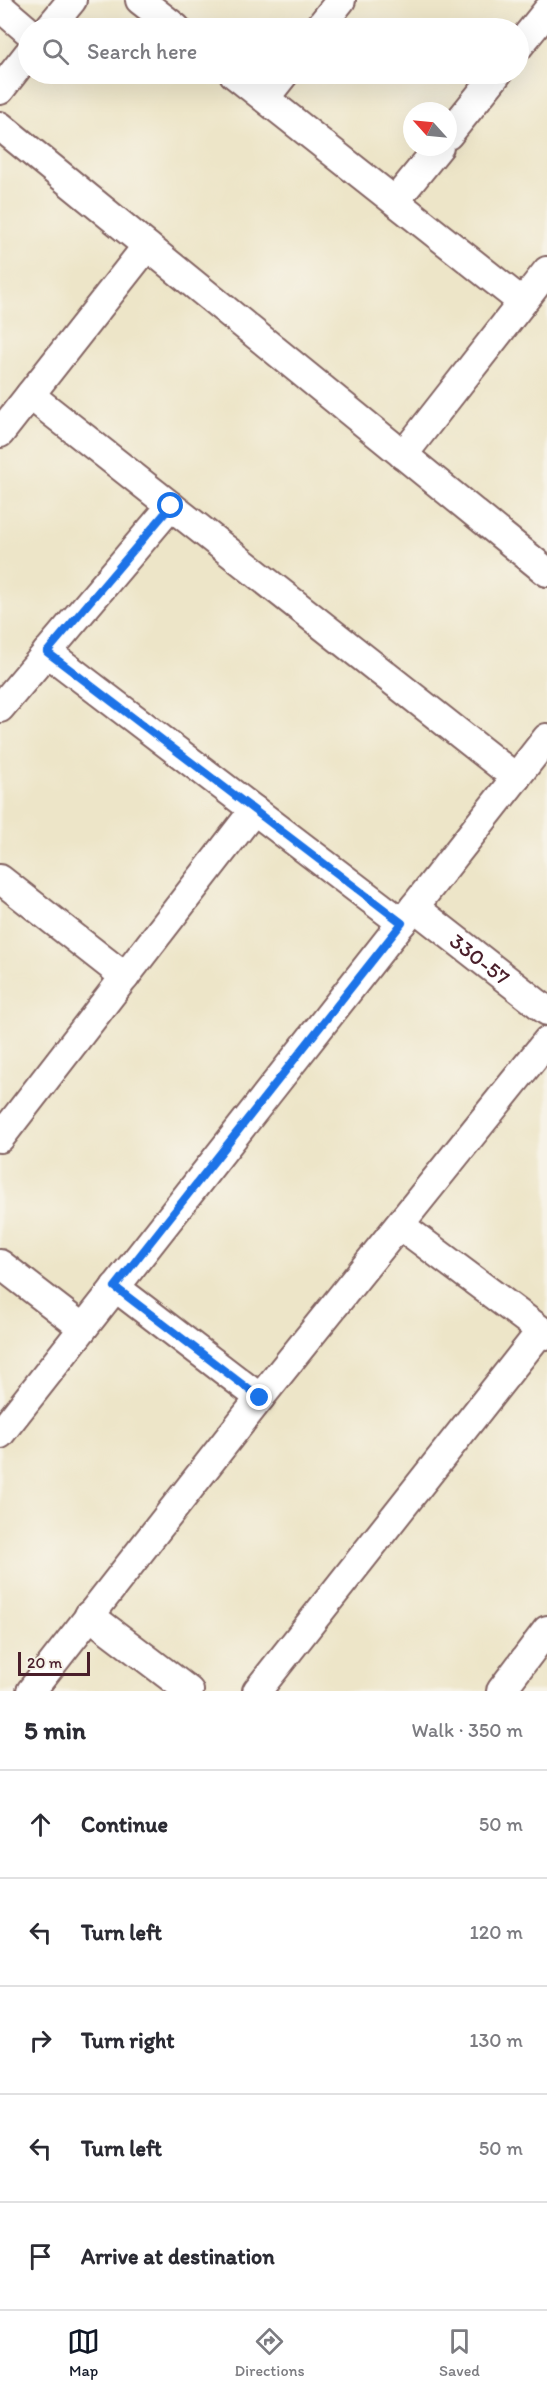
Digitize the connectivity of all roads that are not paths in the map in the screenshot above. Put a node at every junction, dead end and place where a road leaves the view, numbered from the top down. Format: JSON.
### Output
{"nodes":[{"id":1,"x":72,"y":0,"type":"edge"},
{"id":2,"x":140,"y":0,"type":"edge"},
{"id":3,"x":341,"y":0,"type":"edge"},
{"id":4,"x":0,"y":7,"type":"edge"},
{"id":5,"x":547,"y":11,"type":"edge"},
{"id":6,"x":57,"y":18,"type":"edge"},
{"id":7,"x":163,"y":18,"type":"edge"},
{"id":8,"x":327,"y":18,"type":"edge"},
{"id":9,"x":18,"y":22,"type":"edge"},
{"id":10,"x":529,"y":34,"type":"edge"},
{"id":11,"x":18,"y":67,"type":"edge"},
{"id":12,"x":247,"y":84,"type":"edge"},
{"id":13,"x":276,"y":84,"type":"edge"},
{"id":14,"x":489,"y":84,"type":"edge"},
{"id":15,"x":0,"y":90,"type":"edge"},
{"id":16,"x":265,"y":98,"type":"junction"},
{"id":17,"x":457,"y":124,"type":"edge"},
{"id":18,"x":0,"y":126,"type":"edge"},
{"id":19,"x":432,"y":156,"type":"edge"},
{"id":20,"x":395,"y":201,"type":"junction"},
{"id":21,"x":147,"y":246,"type":"junction"},
{"id":22,"x":547,"y":271,"type":"edge"},
{"id":23,"x":522,"y":302,"type":"junction"},
{"id":24,"x":30,"y":395,"type":"junction"},
{"id":25,"x":0,"y":432,"type":"edge"},
{"id":26,"x":403,"y":455,"type":"junction"},
{"id":27,"x":171,"y":506,"type":"junction"},
{"id":28,"x":547,"y":572,"type":"edge"},
{"id":29,"x":47,"y":652,"type":"junction"},
{"id":30,"x":0,"y":708,"type":"edge"},
{"id":31,"x":547,"y":738,"type":"edge"},
{"id":32,"x":516,"y":778,"type":"junction"},
{"id":33,"x":254,"y":810,"type":"junction"},
{"id":34,"x":0,"y":879,"type":"edge"},
{"id":35,"x":408,"y":915,"type":"junction"},
{"id":36,"x":124,"y":977,"type":"junction"},
{"id":37,"x":547,"y":1011,"type":"edge"},
{"id":38,"x":547,"y":1041,"type":"edge"},
{"id":39,"x":4,"y":1124,"type":"edge"},
{"id":40,"x":400,"y":1225,"type":"junction"},
{"id":41,"x":0,"y":1264,"type":"edge"},
{"id":42,"x":115,"y":1287,"type":"junction"},
{"id":43,"x":83,"y":1328,"type":"junction"},
{"id":44,"x":544,"y":1333,"type":"edge"},
{"id":45,"x":260,"y":1398,"type":"junction"},
{"id":46,"x":0,"y":1434,"type":"edge"},
{"id":47,"x":89,"y":1615,"type":"junction"},
{"id":48,"x":547,"y":1630,"type":"edge"},
{"id":49,"x":31,"y":1691,"type":"edge"},
{"id":50,"x":189,"y":1691,"type":"edge"},
{"id":51,"x":257,"y":1691,"type":"edge"},
{"id":52,"x":501,"y":1691,"type":"edge"}],
"edges":[{"from":1,"to":6,"type":"street"},
{"from":2,"to":7,"type":"street"},
{"from":3,"to":8,"type":"street"},
{"from":4,"to":9,"type":"street"},
{"from":5,"to":10,"type":"street"},
{"from":11,"to":15,"type":"street"},
{"from":12,"to":16,"type":"street"},
{"from":13,"to":16,"type":"street"},
{"from":14,"to":17,"type":"street"},
{"from":16,"to":20,"type":"street"},
{"from":18,"to":21,"type":"street"},
{"from":19,"to":20,"type":"street"},
{"from":20,"to":23,"type":"street"},
{"from":21,"to":24,"type":"street"},
{"from":21,"to":26,"type":"street"},
{"from":22,"to":23,"type":"street"},
{"from":23,"to":26,"type":"street"},
{"from":24,"to":25,"type":"street"},
{"from":24,"to":27,"type":"street"},
{"from":26,"to":28,"type":"street"},
{"from":27,"to":29,"type":"street"},
{"from":27,"to":32,"type":"street"},
{"from":29,"to":30,"type":"street"},
{"from":29,"to":33,"type":"street","name":"330-57"},
{"from":31,"to":32,"type":"street"},
{"from":32,"to":35,"type":"street"},
{"from":33,"to":35,"type":"street","name":"330-57"},
{"from":33,"to":36,"type":"street"},
{"from":34,"to":36,"type":"street"},
{"from":35,"to":37,"type":"street","name":"330-57"},
{"from":35,"to":42,"type":"street"},
{"from":36,"to":39,"type":"street"},
{"from":38,"to":40,"type":"street"},
{"from":40,"to":44,"type":"street"},
{"from":40,"to":45,"type":"street"},
{"from":41,"to":43,"type":"street"},
{"from":42,"to":43,"type":"street"},
{"from":42,"to":45,"type":"street"},
{"from":43,"to":46,"type":"street"},
{"from":44,"to":51,"type":"street"},
{"from":45,"to":47,"type":"street"},
{"from":47,"to":49,"type":"street"},
{"from":47,"to":50,"type":"street"},
{"from":48,"to":52,"type":"street"}]}
